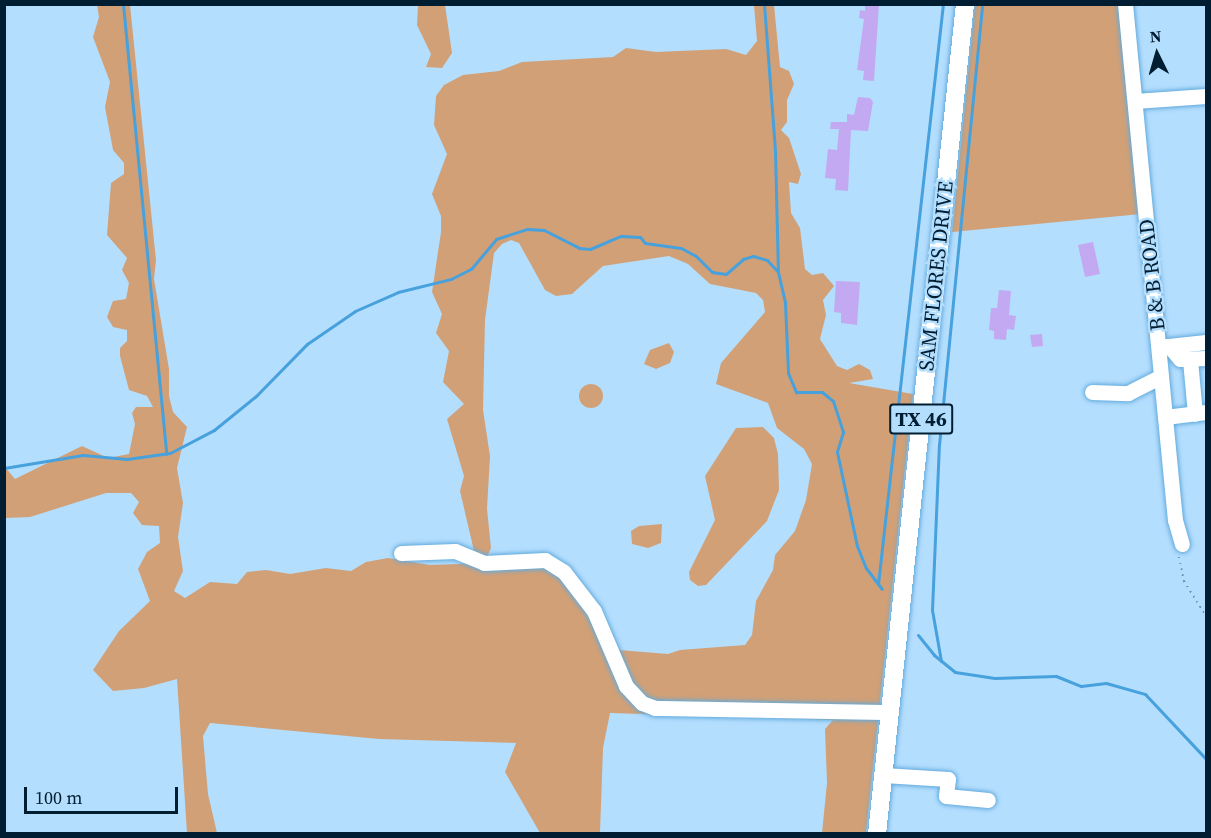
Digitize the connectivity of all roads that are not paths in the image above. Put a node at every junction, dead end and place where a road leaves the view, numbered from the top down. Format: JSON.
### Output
{"nodes":[{"id":1,"x":965,"y":4,"type":"edge"},
{"id":2,"x":1125,"y":4,"type":"edge"},
{"id":3,"x":1206,"y":96,"type":"edge"},
{"id":4,"x":1135,"y":101,"type":"junction"},
{"id":5,"x":1206,"y":342,"type":"edge"},
{"id":6,"x":1164,"y":347,"type":"junction"},
{"id":7,"x":1206,"y":358,"type":"edge"},
{"id":8,"x":1190,"y":360,"type":"junction"},
{"id":9,"x":1161,"y":376,"type":"junction"},
{"id":10,"x":1092,"y":392,"type":"dead end"},
{"id":11,"x":1201,"y":413,"type":"edge"},
{"id":12,"x":1165,"y":417,"type":"junction"},
{"id":13,"x":1180,"y":540,"type":"road end"},
{"id":14,"x":401,"y":553,"type":"dead end"},
{"id":15,"x":890,"y":712,"type":"junction"},
{"id":16,"x":883,"y":775,"type":"junction"},
{"id":17,"x":988,"y":800,"type":"dead end"},
{"id":18,"x":877,"y":834,"type":"edge"}],
"edges":[{"from":1,"to":15,"type":"main road","name":"SAM FLORES DRIVE","number":"TX 46"},
{"from":2,"to":4,"type":"street","name":"B & B ROAD"},
{"from":3,"to":4,"type":"street"},
{"from":4,"to":6,"type":"street","name":"B & B ROAD"},
{"from":5,"to":6,"type":"street"},
{"from":6,"to":8,"type":"street"},
{"from":6,"to":9,"type":"street","name":"B & B ROAD"},
{"from":7,"to":8,"type":"street"},
{"from":8,"to":11,"type":"street"},
{"from":9,"to":10,"type":"street"},
{"from":9,"to":12,"type":"street","name":"B & B ROAD"},
{"from":11,"to":12,"type":"street"},
{"from":12,"to":13,"type":"street","name":"B & B ROAD"},
{"from":14,"to":15,"type":"street"},
{"from":15,"to":16,"type":"main road","name":"SAM FLORES DRIVE","number":"TX 46"},
{"from":16,"to":17,"type":"street"},
{"from":16,"to":18,"type":"main road","name":"SAM FLORES DRIVE","number":"TX 46"}]}
